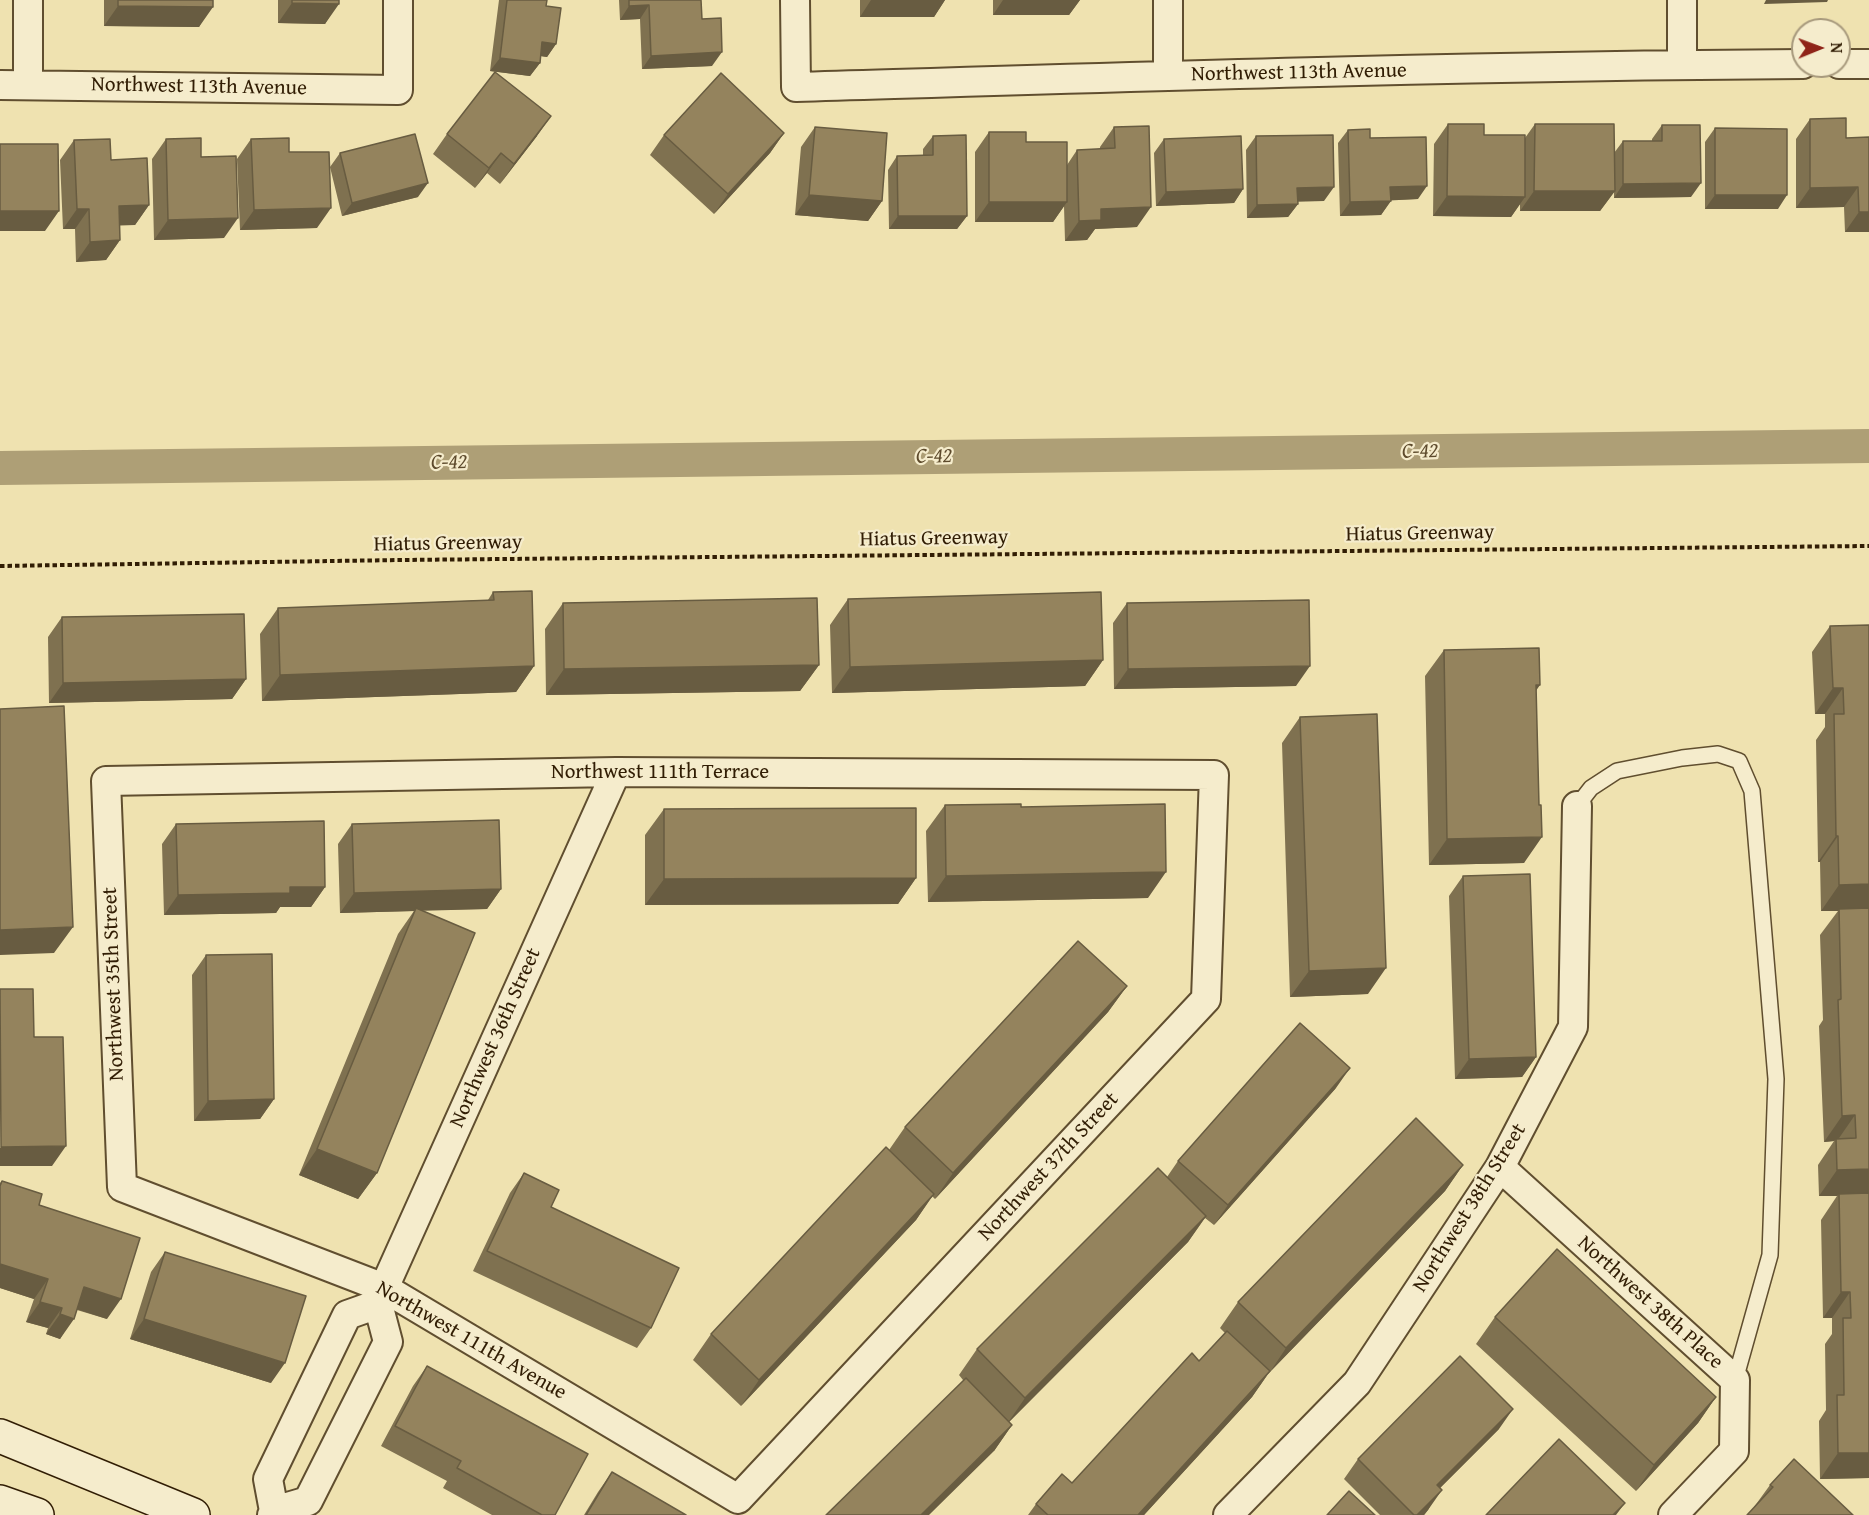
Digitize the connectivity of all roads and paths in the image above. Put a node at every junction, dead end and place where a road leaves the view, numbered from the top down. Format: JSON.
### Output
{"nodes":[{"id":1,"x":28,"y":0,"type":"edge"},
{"id":2,"x":398,"y":0,"type":"edge"},
{"id":3,"x":795,"y":0,"type":"edge"},
{"id":4,"x":1168,"y":0,"type":"edge"},
{"id":5,"x":1682,"y":0,"type":"edge"},
{"id":6,"x":1791,"y":64,"type":"edge"},
{"id":7,"x":1851,"y":64,"type":"edge"},
{"id":8,"x":1869,"y":64,"type":"edge"},
{"id":9,"x":1682,"y":65,"type":"junction"},
{"id":10,"x":1168,"y":76,"type":"junction"},
{"id":11,"x":14,"y":85,"type":"edge"},
{"id":12,"x":1869,"y":546,"type":"edge"},
{"id":13,"x":0,"y":566,"type":"edge"},
{"id":14,"x":616,"y":772,"type":"junction"},
{"id":15,"x":1214,"y":774,"type":"joint"},
{"id":16,"x":106,"y":781,"type":"joint"},
{"id":17,"x":1577,"y":806,"type":"joint"},
{"id":18,"x":1500,"y":1167,"type":"junction"},
{"id":19,"x":122,"y":1188,"type":"joint"},
{"id":20,"x":381,"y":1296,"type":"junction"},
{"id":21,"x":1735,"y":1380,"type":"junction"},
{"id":22,"x":0,"y":1436,"type":"edge"},
{"id":23,"x":738,"y":1499,"type":"joint"},
{"id":24,"x":0,"y":1502,"type":"edge"},
{"id":25,"x":273,"y":1513,"type":"edge"},
{"id":26,"x":37,"y":1515,"type":"edge"},
{"id":27,"x":193,"y":1515,"type":"edge"},
{"id":28,"x":1228,"y":1515,"type":"edge"},
{"id":29,"x":1673,"y":1515,"type":"edge"}],
"edges":[{"from":1,"to":11,"type":"street"},
{"from":2,"to":11,"type":"street","name":"Northwest 113th Avenue"},
{"from":3,"to":10,"type":"street","name":"Northwest 113th Avenue"},
{"from":4,"to":10,"type":"street"},
{"from":5,"to":9,"type":"street"},
{"from":6,"to":9,"type":"street","name":"Northwest 113th Avenue"},
{"from":7,"to":8,"type":"street"},
{"from":9,"to":10,"type":"street","name":"Northwest 113th Avenue"},
{"from":12,"to":13,"type":"path","name":"Hiatus Greenway"},
{"from":14,"to":15,"type":"street","name":"Northwest 111th Terrace"},
{"from":14,"to":16,"type":"street","name":"Northwest 111th Terrace"},
{"from":14,"to":20,"type":"street","name":"Northwest 36th Street"},
{"from":15,"to":23,"type":"street","name":"Northwest 37th Street"},
{"from":16,"to":19,"type":"street","name":"Northwest 35th Street"},
{"from":17,"to":18,"type":"street","name":"Northwest 38th Street"},
{"from":17,"to":21,"type":"lane"},
{"from":18,"to":21,"type":"street","name":"Northwest 38th Place"},
{"from":18,"to":28,"type":"street","name":"Northwest 38th Street"},
{"from":19,"to":20,"type":"street","name":"Northwest 111th Avenue"},
{"from":20,"to":23,"type":"street","name":"Northwest 111th Avenue"},
{"from":20,"to":25,"type":"street"},
{"from":20,"to":25,"type":"street"},
{"from":21,"to":29,"type":"street","name":"Northwest 38th Place"},
{"from":22,"to":27,"type":"main road"},
{"from":24,"to":26,"type":"main road"}]}
